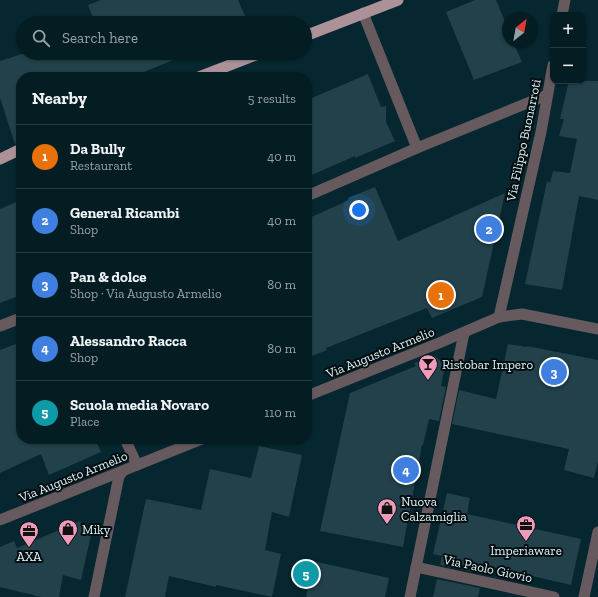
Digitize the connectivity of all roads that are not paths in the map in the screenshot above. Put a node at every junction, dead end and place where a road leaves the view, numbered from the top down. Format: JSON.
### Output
{"nodes":[{"id":1,"x":398,"y":0,"type":"edge"},
{"id":2,"x":565,"y":0,"type":"edge"},
{"id":3,"x":563,"y":12,"type":"edge"},
{"id":4,"x":363,"y":13,"type":"junction"},
{"id":5,"x":312,"y":33,"type":"edge"},
{"id":6,"x":243,"y":60,"type":"edge"},
{"id":7,"x":212,"y":72,"type":"edge"},
{"id":8,"x":550,"y":80,"type":"edge"},
{"id":9,"x":547,"y":95,"type":"junction"},
{"id":10,"x":417,"y":148,"type":"junction"},
{"id":11,"x":16,"y":151,"type":"edge"},
{"id":12,"x":0,"y":159,"type":"edge"},
{"id":13,"x":312,"y":194,"type":"edge"},
{"id":14,"x":499,"y":317,"type":"junction"},
{"id":15,"x":16,"y":320,"type":"edge"},
{"id":16,"x":0,"y":326,"type":"edge"},
{"id":17,"x":598,"y":329,"type":"edge"},
{"id":18,"x":464,"y":332,"type":"junction"},
{"id":19,"x":312,"y":394,"type":"edge"},
{"id":20,"x":127,"y":444,"type":"edge"},
{"id":21,"x":190,"y":444,"type":"edge"},
{"id":22,"x":137,"y":465,"type":"junction"},
{"id":23,"x":123,"y":471,"type":"junction"},
{"id":24,"x":0,"y":520,"type":"edge"},
{"id":25,"x":598,"y":532,"type":"edge"},
{"id":26,"x":416,"y":567,"type":"junction"},
{"id":27,"x":94,"y":597,"type":"edge"},
{"id":28,"x":410,"y":597,"type":"edge"},
{"id":29,"x":554,"y":597,"type":"edge"},
{"id":30,"x":584,"y":597,"type":"edge"}],
"edges":[{"from":1,"to":4,"type":"main road"},
{"from":2,"to":3,"type":"street"},
{"from":4,"to":5,"type":"main road"},
{"from":4,"to":10,"type":"street"},
{"from":6,"to":7,"type":"main road"},
{"from":8,"to":9,"type":"street","name":"Via Filippo Buonarroti"},
{"from":9,"to":10,"type":"street"},
{"from":9,"to":14,"type":"street","name":"Via Filippo Buonarroti"},
{"from":10,"to":13,"type":"street"},
{"from":11,"to":12,"type":"main road"},
{"from":14,"to":17,"type":"street"},
{"from":14,"to":18,"type":"street"},
{"from":15,"to":16,"type":"street"},
{"from":18,"to":19,"type":"street","name":"Via Augusto Armelio"},
{"from":18,"to":26,"type":"street"},
{"from":20,"to":22,"type":"street"},
{"from":21,"to":22,"type":"street","name":"Via Augusto Armelio"},
{"from":22,"to":23,"type":"street","name":"Via Augusto Armelio"},
{"from":23,"to":24,"type":"street","name":"Via Augusto Armelio"},
{"from":23,"to":27,"type":"street"},
{"from":25,"to":30,"type":"street"},
{"from":26,"to":28,"type":"street"},
{"from":26,"to":29,"type":"street","name":"Via Paolo Giovio"}]}
